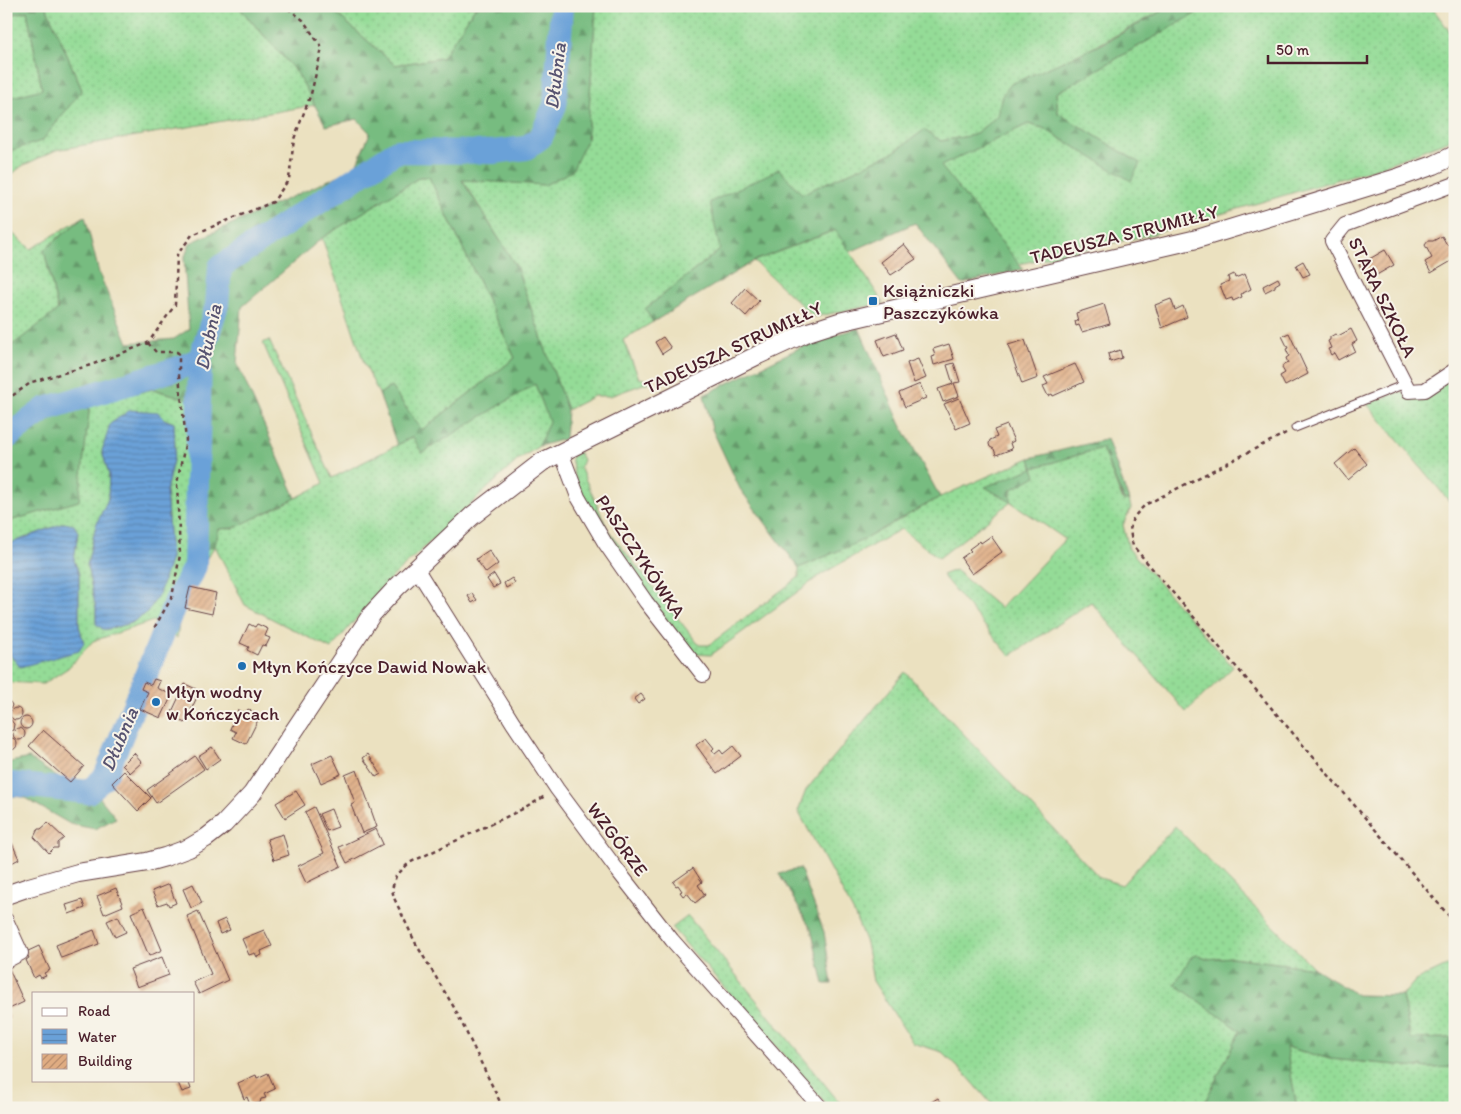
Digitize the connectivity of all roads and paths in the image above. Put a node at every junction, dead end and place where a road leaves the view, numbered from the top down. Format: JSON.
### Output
{"nodes":[{"id":1,"x":285,"y":6,"type":"edge"},
{"id":2,"x":1455,"y":155,"type":"edge"},
{"id":3,"x":1455,"y":184,"type":"edge"},
{"id":4,"x":148,"y":343,"type":"junction"},
{"id":5,"x":1455,"y":370,"type":"edge"},
{"id":6,"x":1405,"y":384,"type":"junction"},
{"id":7,"x":6,"y":400,"type":"edge"},
{"id":8,"x":1295,"y":428,"type":"joint"},
{"id":9,"x":561,"y":452,"type":"junction"},
{"id":10,"x":416,"y":568,"type":"junction"},
{"id":11,"x":153,"y":630,"type":"dead end"},
{"id":12,"x":703,"y":675,"type":"dead end"},
{"id":13,"x":558,"y":789,"type":"junction"},
{"id":14,"x":6,"y":895,"type":"edge"},
{"id":15,"x":6,"y":920,"type":"edge"},
{"id":16,"x":1455,"y":923,"type":"edge"},
{"id":17,"x":6,"y":961,"type":"edge"},
{"id":18,"x":503,"y":1108,"type":"edge"},
{"id":19,"x":821,"y":1108,"type":"edge"}],
"edges":[{"from":1,"to":4,"type":"path"},
{"from":2,"to":9,"type":"street","name":"TADEUSZA STRUMIŁŁY"},
{"from":3,"to":6,"type":"street","name":"STARA SZKOŁA"},
{"from":4,"to":7,"type":"path"},
{"from":4,"to":11,"type":"path"},
{"from":5,"to":6,"type":"street","name":"STARA SZKOŁA"},
{"from":6,"to":8,"type":"lane"},
{"from":8,"to":16,"type":"path"},
{"from":9,"to":10,"type":"street","name":"TADEUSZA STRUMIŁŁY"},
{"from":9,"to":12,"type":"street","name":"PASZCZYKÓWKA"},
{"from":10,"to":13,"type":"street","name":"WZGÓRZE"},
{"from":10,"to":14,"type":"street","name":"TADEUSZA STRUMIŁŁY"},
{"from":13,"to":18,"type":"path"},
{"from":13,"to":19,"type":"street","name":"WZGÓRZE"},
{"from":15,"to":17,"type":"street"}]}
